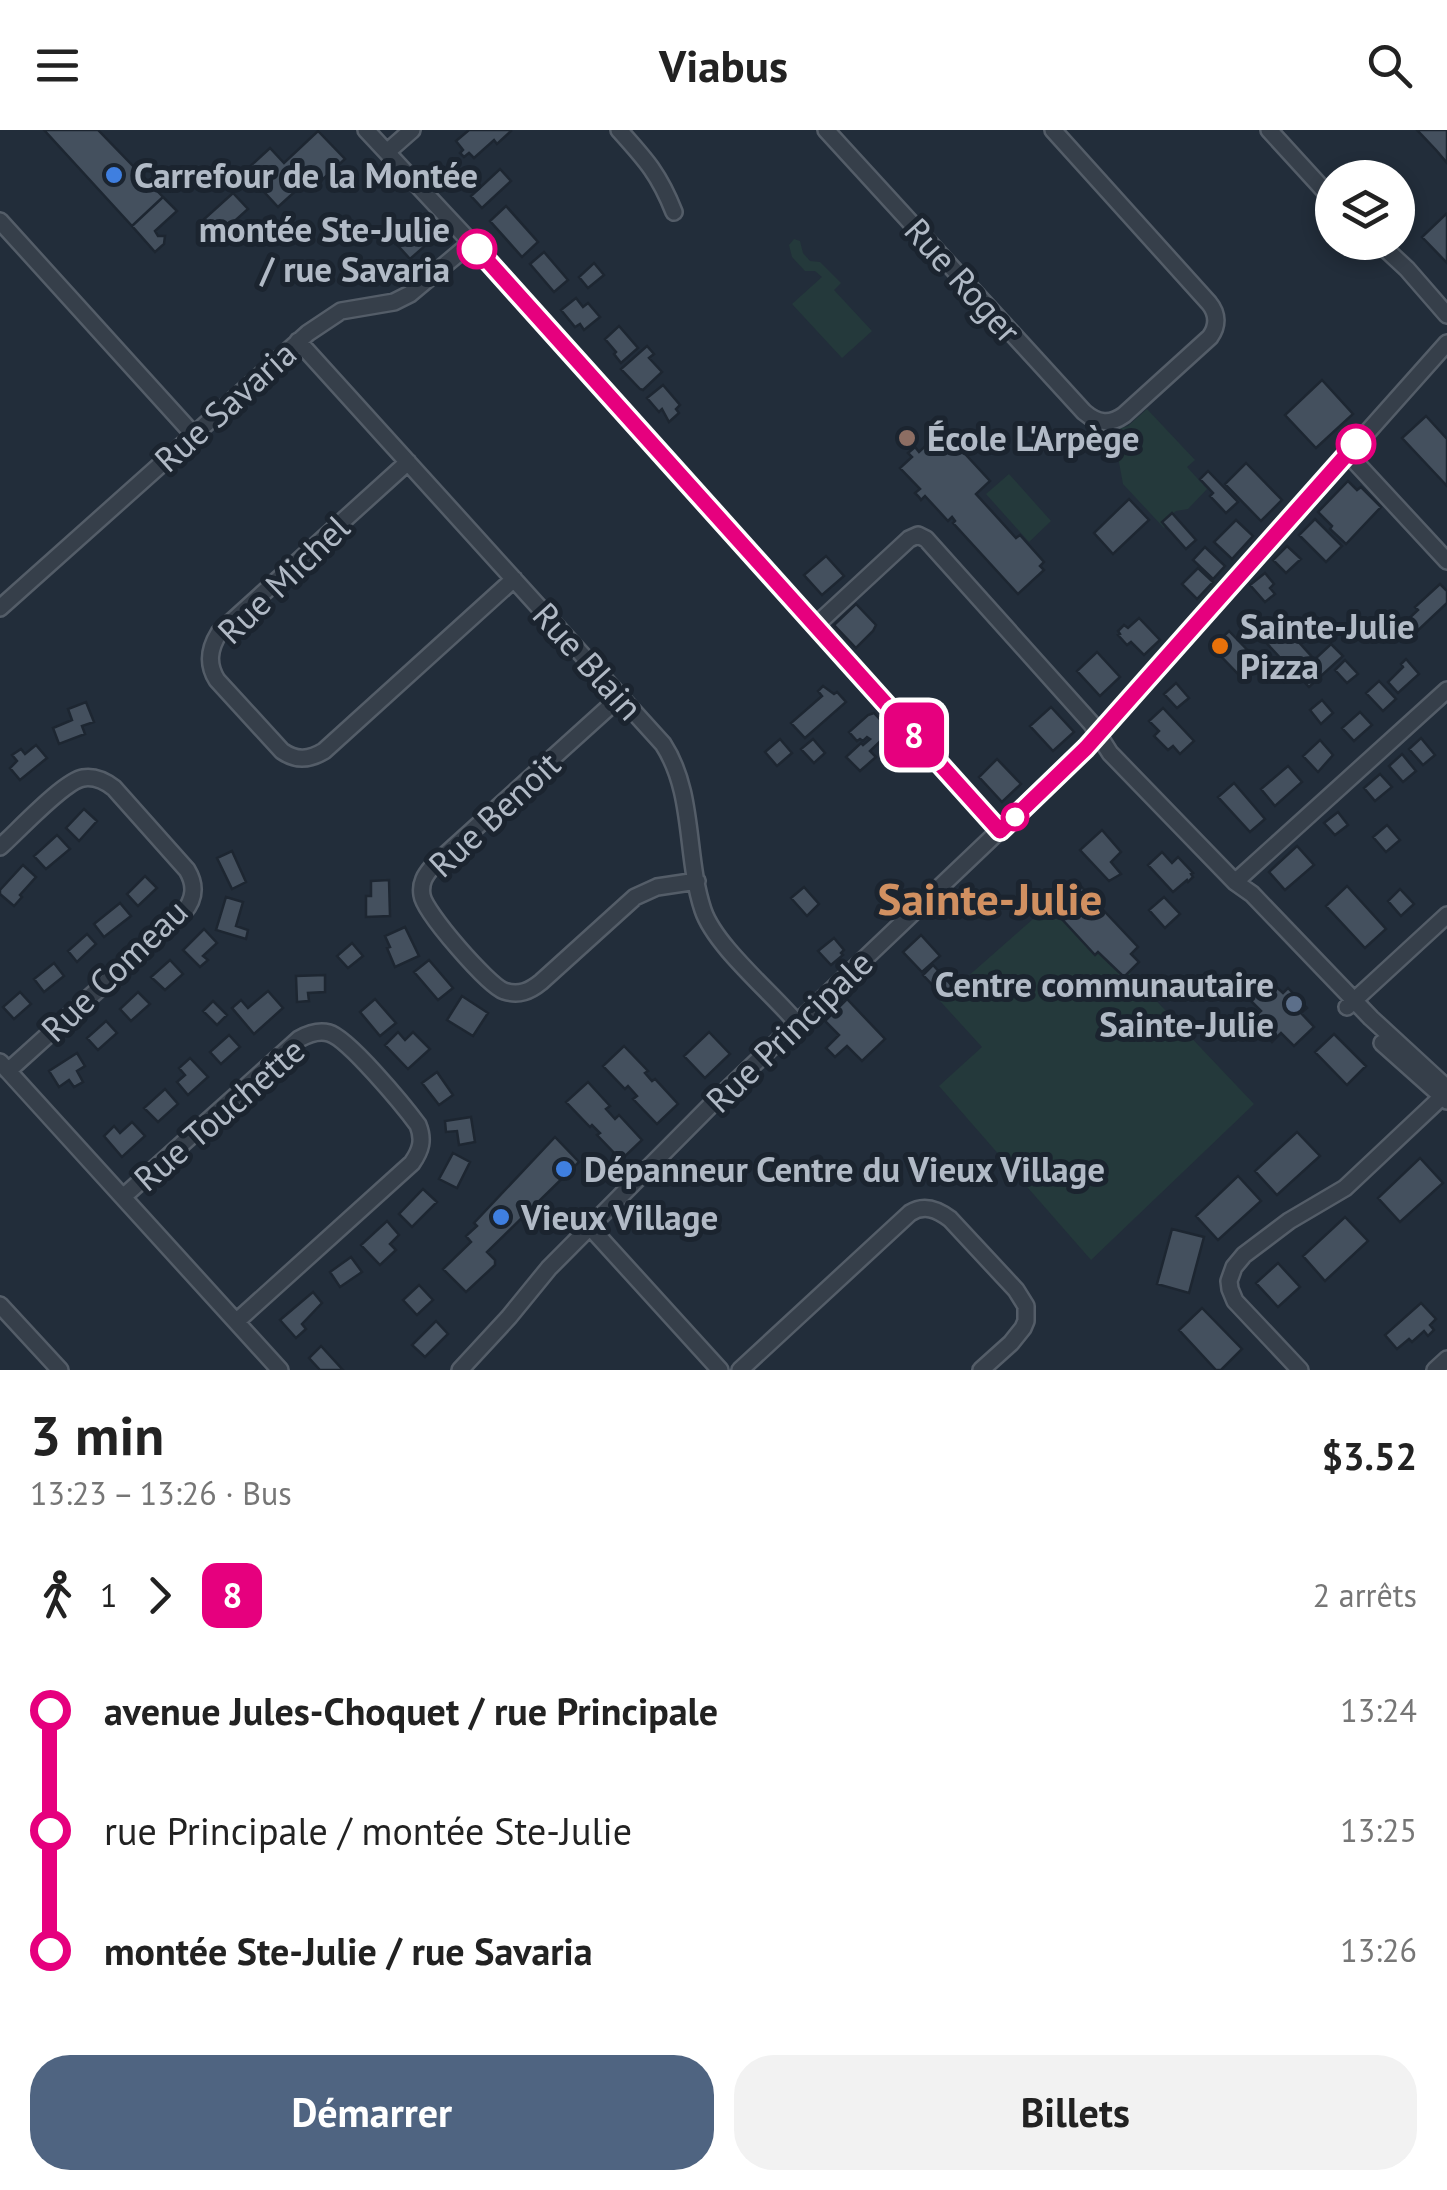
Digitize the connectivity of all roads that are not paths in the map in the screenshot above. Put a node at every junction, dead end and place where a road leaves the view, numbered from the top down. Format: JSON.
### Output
{"nodes":[{"id":1,"x":366,"y":130,"type":"edge"},
{"id":2,"x":412,"y":130,"type":"edge"},
{"id":3,"x":619,"y":130,"type":"edge"},
{"id":4,"x":826,"y":130,"type":"edge"},
{"id":5,"x":1053,"y":130,"type":"edge"},
{"id":6,"x":1269,"y":130,"type":"edge"},
{"id":7,"x":387,"y":152,"type":"junction"},
{"id":8,"x":1315,"y":180,"type":"edge"},
{"id":9,"x":674,"y":212,"type":"dead end"},
{"id":10,"x":0,"y":222,"type":"edge"},
{"id":11,"x":471,"y":243,"type":"junction"},
{"id":12,"x":1397,"y":260,"type":"edge"},
{"id":13,"x":1447,"y":315,"type":"edge"},
{"id":14,"x":298,"y":341,"type":"junction"},
{"id":15,"x":1447,"y":343,"type":"edge"},
{"id":16,"x":194,"y":434,"type":"junction"},
{"id":17,"x":1348,"y":454,"type":"junction"},
{"id":18,"x":408,"y":462,"type":"junction"},
{"id":19,"x":1447,"y":560,"type":"edge"},
{"id":20,"x":514,"y":580,"type":"junction"},
{"id":21,"x":0,"y":608,"type":"edge"},
{"id":22,"x":815,"y":626,"type":"junction"},
{"id":23,"x":1447,"y":690,"type":"edge"},
{"id":24,"x":620,"y":697,"type":"junction"},
{"id":25,"x":1098,"y":734,"type":"junction"},
{"id":26,"x":1000,"y":831,"type":"junction"},
{"id":27,"x":0,"y":847,"type":"edge"},
{"id":28,"x":697,"y":881,"type":"junction"},
{"id":29,"x":1234,"y":882,"type":"junction"},
{"id":30,"x":1447,"y":915,"type":"edge"},
{"id":31,"x":1350,"y":1004,"type":"junction"},
{"id":32,"x":796,"y":1023,"type":"junction"},
{"id":33,"x":4,"y":1066,"type":"edge"},
{"id":34,"x":1446,"y":1095,"type":"edge"},
{"id":35,"x":124,"y":1197,"type":"junction"},
{"id":36,"x":590,"y":1227,"type":"junction"},
{"id":37,"x":0,"y":1304,"type":"edge"},
{"id":38,"x":236,"y":1322,"type":"junction"},
{"id":39,"x":1447,"y":1360,"type":"edge"},
{"id":40,"x":60,"y":1370,"type":"edge"},
{"id":41,"x":280,"y":1370,"type":"edge"},
{"id":42,"x":460,"y":1370,"type":"edge"},
{"id":43,"x":720,"y":1370,"type":"edge"},
{"id":44,"x":740,"y":1370,"type":"edge"},
{"id":45,"x":981,"y":1370,"type":"edge"},
{"id":46,"x":1300,"y":1370,"type":"edge"},
{"id":47,"x":1436,"y":1370,"type":"edge"}],
"edges":[{"from":1,"to":7,"type":"street"},
{"from":2,"to":7,"type":"street"},
{"from":3,"to":9,"type":"street"},
{"from":4,"to":5,"type":"street","name":"Rue Roger"},
{"from":6,"to":8,"type":"street"},
{"from":7,"to":11,"type":"street"},
{"from":10,"to":16,"type":"street"},
{"from":11,"to":14,"type":"street","name":"Rue Savaria"},
{"from":11,"to":22,"type":"street"},
{"from":12,"to":13,"type":"street"},
{"from":14,"to":16,"type":"street","name":"Rue Savaria"},
{"from":14,"to":18,"type":"street","name":"Rue Blain"},
{"from":15,"to":17,"type":"street","name":"Rue Principale"},
{"from":16,"to":21,"type":"street","name":"Rue Savaria"},
{"from":17,"to":19,"type":"street"},
{"from":17,"to":25,"type":"street","name":"Rue Principale"},
{"from":18,"to":20,"type":"street","name":"Rue Blain"},
{"from":18,"to":20,"type":"street","name":"Rue Michel"},
{"from":20,"to":24,"type":"street","name":"Rue Blain"},
{"from":22,"to":25,"type":"street"},
{"from":22,"to":26,"type":"street"},
{"from":23,"to":29,"type":"street"},
{"from":24,"to":28,"type":"street","name":"Rue Blain"},
{"from":24,"to":28,"type":"street","name":"Rue Benoit"},
{"from":25,"to":26,"type":"street","name":"Rue Principale"},
{"from":25,"to":29,"type":"street"},
{"from":26,"to":32,"type":"street","name":"Rue Principale"},
{"from":27,"to":33,"type":"street","name":"Rue Comeau"},
{"from":28,"to":32,"type":"street","name":"Rue Blain"},
{"from":29,"to":31,"type":"street"},
{"from":30,"to":31,"type":"street"},
{"from":31,"to":34,"type":"street"},
{"from":32,"to":36,"type":"street","name":"Rue Principale"},
{"from":33,"to":35,"type":"street"},
{"from":34,"to":46,"type":"street"},
{"from":35,"to":38,"type":"street"},
{"from":35,"to":38,"type":"street","name":"Rue Touchette"},
{"from":36,"to":42,"type":"street","name":"Rue Principale"},
{"from":36,"to":43,"type":"street"},
{"from":37,"to":40,"type":"street"},
{"from":38,"to":41,"type":"street"},
{"from":39,"to":47,"type":"street"},
{"from":44,"to":45,"type":"street"}]}
